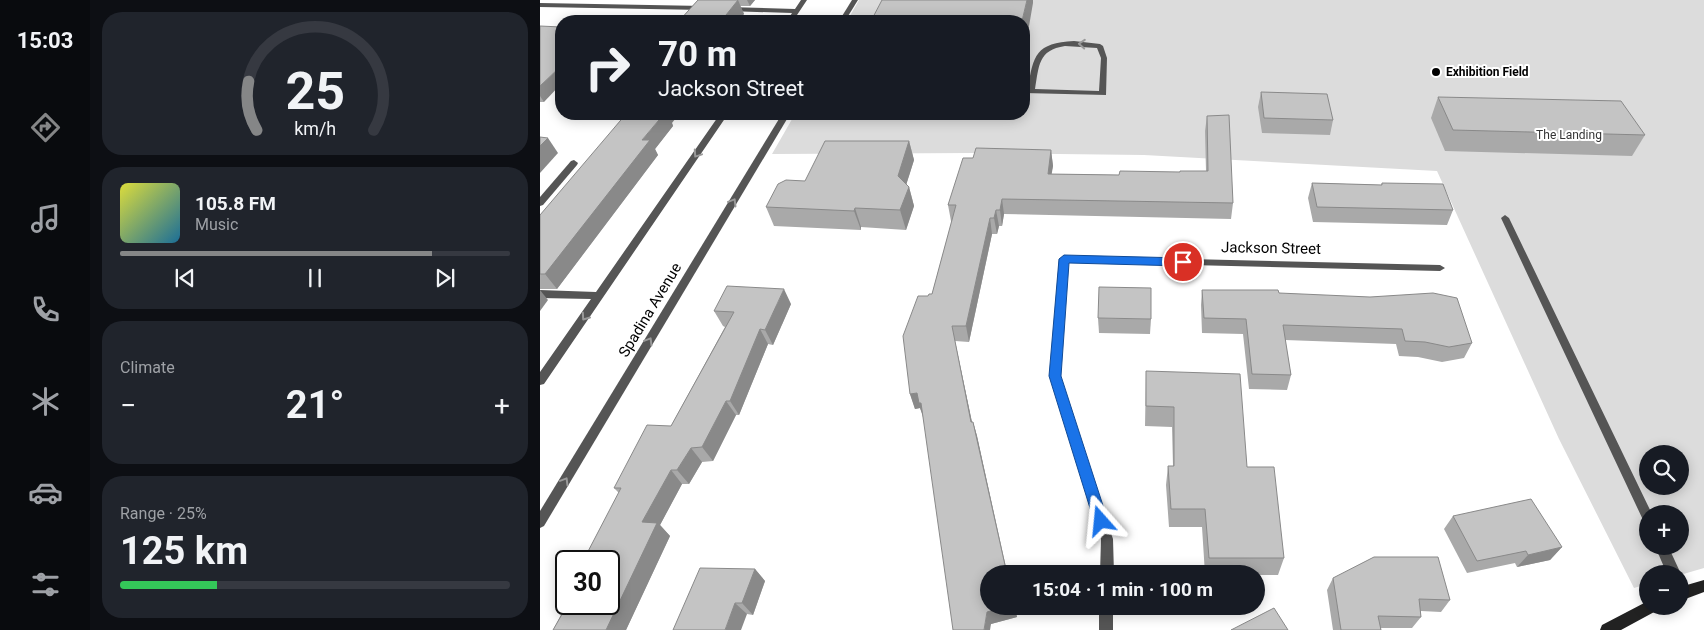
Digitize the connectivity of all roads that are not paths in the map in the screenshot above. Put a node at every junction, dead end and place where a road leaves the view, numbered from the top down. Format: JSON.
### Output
{"nodes":[{"id":1,"x":804,"y":0,"type":"edge"},
{"id":2,"x":854,"y":0,"type":"edge"},
{"id":3,"x":574,"y":2,"type":"edge"},
{"id":4,"x":540,"y":5,"type":"edge"},
{"id":5,"x":797,"y":11,"type":"junction"},
{"id":6,"x":794,"y":15,"type":"edge"},
{"id":7,"x":845,"y":15,"type":"edge"},
{"id":8,"x":1030,"y":82,"type":"edge"},
{"id":9,"x":1030,"y":91,"type":"edge"},
{"id":10,"x":720,"y":120,"type":"edge"},
{"id":11,"x":782,"y":120,"type":"edge"},
{"id":12,"x":574,"y":162,"type":"dead end"},
{"id":13,"x":540,"y":203,"type":"edge"},
{"id":14,"x":1505,"y":218,"type":"dead end"},
{"id":15,"x":1440,"y":268,"type":"dead end"},
{"id":16,"x":540,"y":294,"type":"edge"},
{"id":17,"x":600,"y":296,"type":"junction"},
{"id":18,"x":540,"y":381,"type":"edge"},
{"id":19,"x":1642,"y":505,"type":"edge"},
{"id":20,"x":540,"y":522,"type":"edge"},
{"id":21,"x":1107,"y":565,"type":"edge"},
{"id":22,"x":1704,"y":586,"type":"edge"},
{"id":23,"x":1689,"y":589,"type":"edge"},
{"id":24,"x":1639,"y":613,"type":"edge"},
{"id":25,"x":1106,"y":615,"type":"edge"},
{"id":26,"x":1106,"y":630,"type":"edge"},
{"id":27,"x":1607,"y":630,"type":"edge"}],
"edges":[{"from":1,"to":5,"type":"street"},
{"from":2,"to":7,"type":"street"},
{"from":3,"to":4,"type":"street"},
{"from":3,"to":5,"type":"street"},
{"from":5,"to":6,"type":"street"},
{"from":9,"to":8,"type":"street","one_way":true},
{"from":10,"to":17,"type":"street","one_way":true},
{"from":20,"to":11,"type":"street","name":"Spadina Avenue","one_way":true},
{"from":12,"to":13,"type":"street"},
{"from":14,"to":19,"type":"street"},
{"from":15,"to":21,"type":"street","name":"Jackson Street"},
{"from":16,"to":17,"type":"street"},
{"from":17,"to":18,"type":"street","one_way":true},
{"from":22,"to":23,"type":"street"},
{"from":24,"to":27,"type":"street"},
{"from":25,"to":26,"type":"street"}]}
